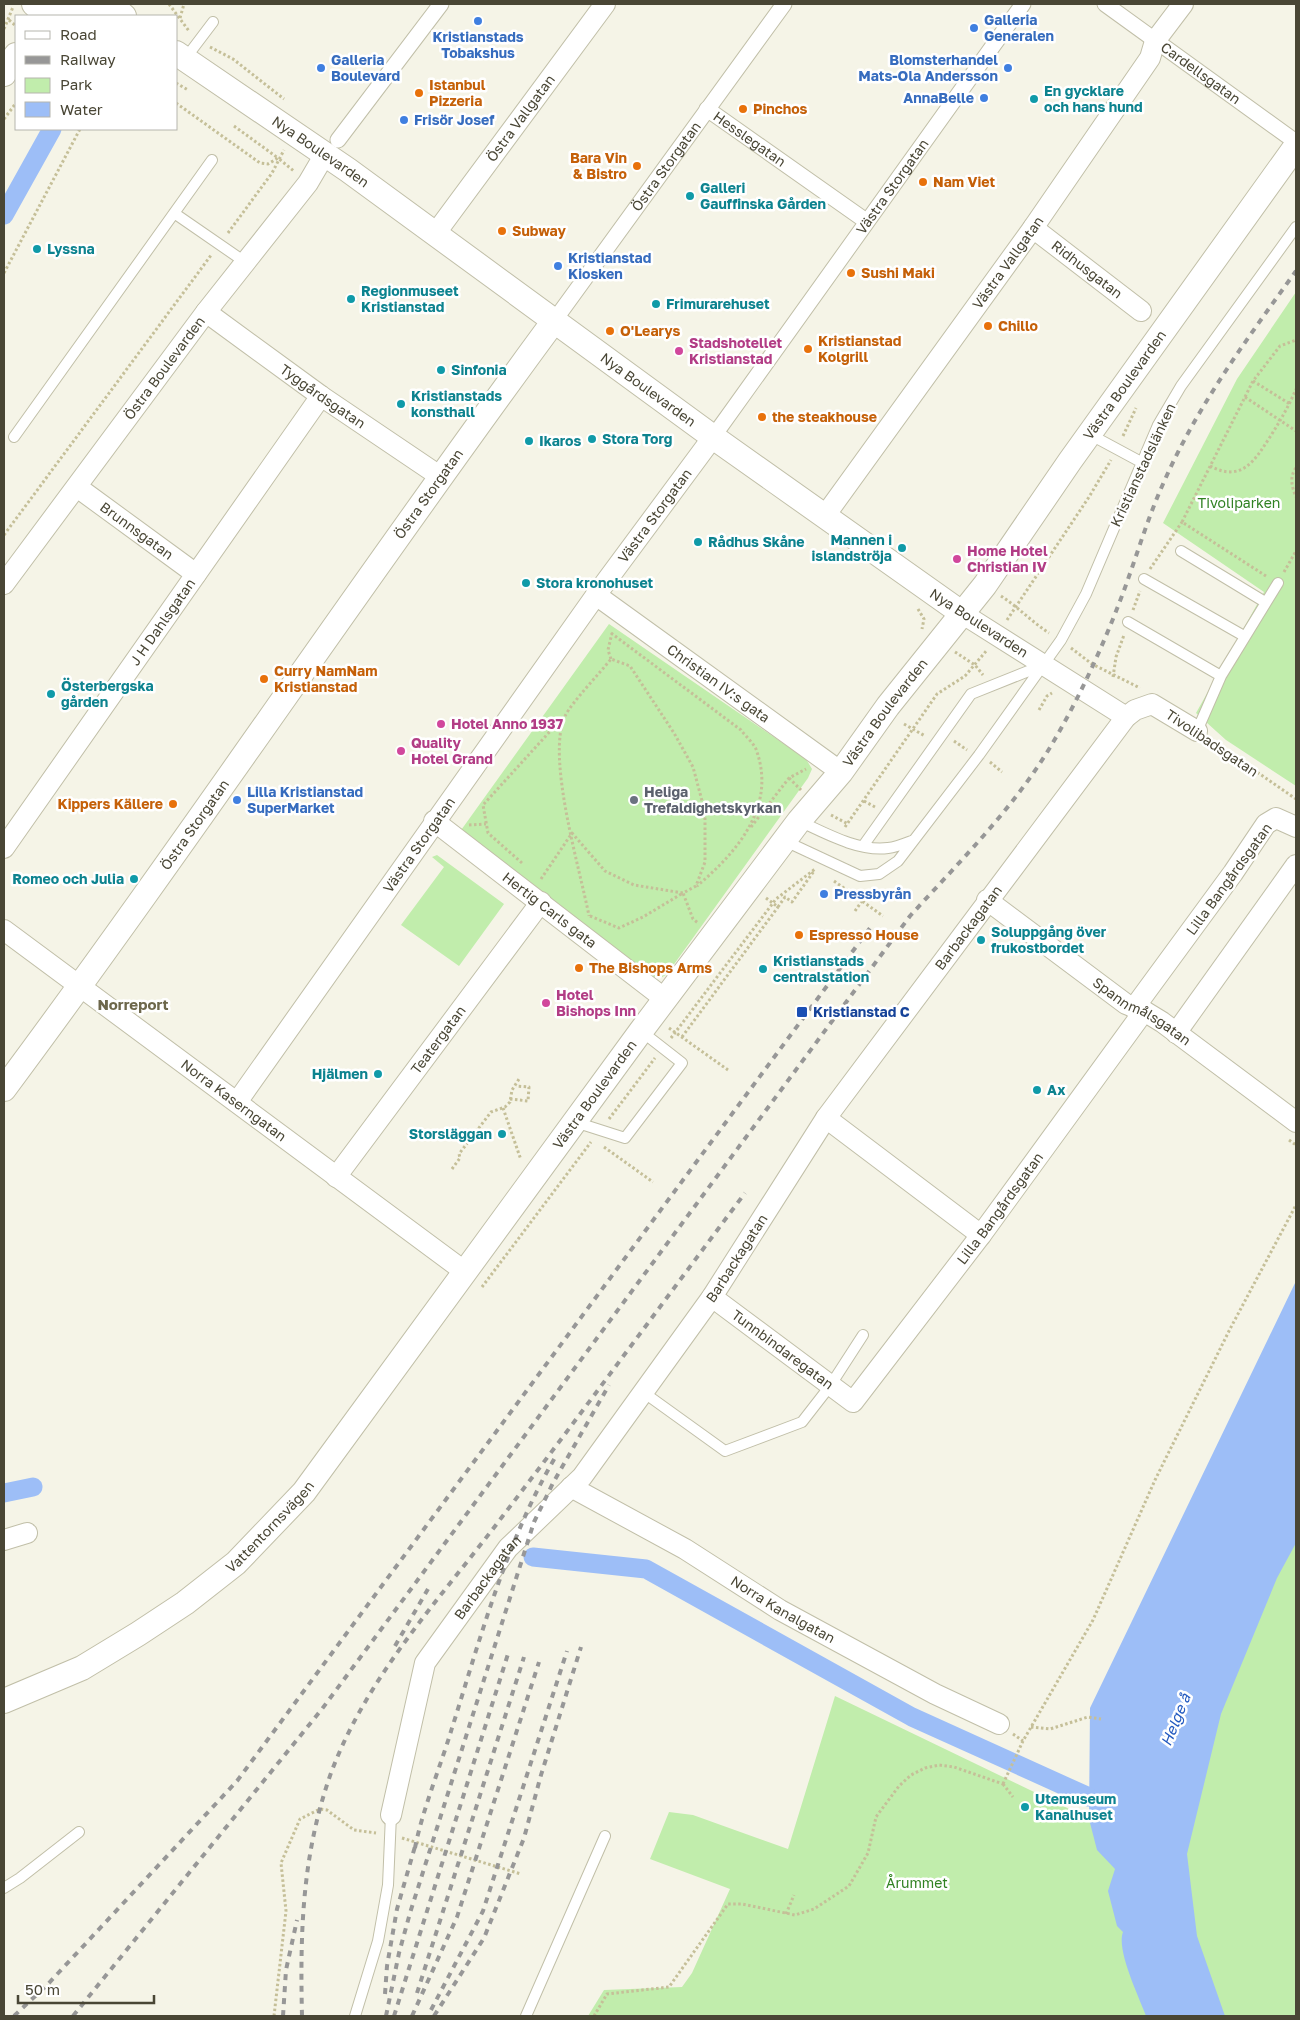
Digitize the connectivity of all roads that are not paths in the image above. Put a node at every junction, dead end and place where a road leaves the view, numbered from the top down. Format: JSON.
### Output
{"nodes":[{"id":1,"x":441,"y":4,"type":"edge"},
{"id":2,"x":605,"y":4,"type":"edge"},
{"id":3,"x":784,"y":4,"type":"edge"},
{"id":4,"x":1023,"y":4,"type":"edge"},
{"id":5,"x":1105,"y":4,"type":"edge"},
{"id":6,"x":1183,"y":4,"type":"edge"},
{"id":7,"x":59,"y":11,"type":"edge"},
{"id":8,"x":111,"y":15,"type":"edge"},
{"id":9,"x":213,"y":22,"type":"dead end"},
{"id":10,"x":1155,"y":40,"type":"junction"},
{"id":11,"x":181,"y":56,"type":"edge"},
{"id":12,"x":707,"y":109,"type":"junction"},
{"id":13,"x":1296,"y":144,"type":"edge"},
{"id":14,"x":332,"y":147,"type":"junction"},
{"id":15,"x":212,"y":160,"type":"dead end"},
{"id":16,"x":174,"y":213,"type":"junction"},
{"id":17,"x":866,"y":221,"type":"junction"},
{"id":18,"x":1296,"y":227,"type":"edge"},
{"id":19,"x":1033,"y":228,"type":"junction"},
{"id":20,"x":435,"y":234,"type":"junction"},
{"id":21,"x":245,"y":262,"type":"junction"},
{"id":22,"x":1141,"y":311,"type":"dead end"},
{"id":23,"x":206,"y":312,"type":"junction"},
{"id":24,"x":554,"y":321,"type":"junction"},
{"id":25,"x":321,"y":396,"type":"junction"},
{"id":26,"x":1089,"y":434,"type":"junction"},
{"id":27,"x":14,"y":437,"type":"dead end"},
{"id":28,"x":713,"y":437,"type":"junction"},
{"id":29,"x":1141,"y":462,"type":"junction"},
{"id":30,"x":441,"y":477,"type":"junction"},
{"id":31,"x":77,"y":487,"type":"junction"},
{"id":32,"x":824,"y":517,"type":"junction"},
{"id":33,"x":1181,"y":550,"type":"dead end"},
{"id":34,"x":196,"y":574,"type":"junction"},
{"id":35,"x":1144,"y":580,"type":"road end"},
{"id":36,"x":1278,"y":583,"type":"road end"},
{"id":37,"x":4,"y":584,"type":"edge"},
{"id":38,"x":596,"y":595,"type":"junction"},
{"id":39,"x":1264,"y":602,"type":"junction"},
{"id":40,"x":963,"y":614,"type":"junction"},
{"id":41,"x":1128,"y":622,"type":"road end"},
{"id":42,"x":1244,"y":636,"type":"junction"},
{"id":43,"x":1042,"y":665,"type":"junction"},
{"id":44,"x":1220,"y":676,"type":"junction"},
{"id":45,"x":1126,"y":717,"type":"junction"},
{"id":46,"x":1197,"y":731,"type":"joint"},
{"id":47,"x":832,"y":766,"type":"junction"},
{"id":48,"x":434,"y":821,"type":"junction"},
{"id":49,"x":799,"y":822,"type":"junction"},
{"id":50,"x":1296,"y":827,"type":"edge"},
{"id":51,"x":914,"y":840,"type":"junction"},
{"id":52,"x":785,"y":841,"type":"junction"},
{"id":53,"x":863,"y":846,"type":"junction"},
{"id":54,"x":4,"y":848,"type":"edge"},
{"id":55,"x":1296,"y":865,"type":"edge"},
{"id":56,"x":540,"y":890,"type":"junction"},
{"id":57,"x":987,"y":900,"type":"junction"},
{"id":58,"x":4,"y":930,"type":"edge"},
{"id":59,"x":79,"y":988,"type":"junction"},
{"id":60,"x":1139,"y":1010,"type":"junction"},
{"id":61,"x":653,"y":1015,"type":"junction"},
{"id":62,"x":1176,"y":1033,"type":"junction"},
{"id":63,"x":4,"y":1089,"type":"edge"},
{"id":64,"x":237,"y":1102,"type":"junction"},
{"id":65,"x":826,"y":1118,"type":"junction"},
{"id":66,"x":574,"y":1121,"type":"junction"},
{"id":67,"x":1296,"y":1122,"type":"edge"},
{"id":68,"x":336,"y":1177,"type":"junction"},
{"id":69,"x":981,"y":1235,"type":"junction"},
{"id":70,"x":464,"y":1271,"type":"junction"},
{"id":71,"x":712,"y":1297,"type":"junction"},
{"id":72,"x":863,"y":1335,"type":"dead end"},
{"id":73,"x":830,"y":1386,"type":"junction"},
{"id":74,"x":643,"y":1392,"type":"junction"},
{"id":75,"x":853,"y":1402,"type":"joint"},
{"id":76,"x":571,"y":1487,"type":"junction"},
{"id":77,"x":26,"y":1533,"type":"dead end"},
{"id":78,"x":4,"y":1540,"type":"edge"},
{"id":79,"x":4,"y":1701,"type":"edge"},
{"id":80,"x":999,"y":1724,"type":"dead end"},
{"id":81,"x":391,"y":1825,"type":"joint"},
{"id":82,"x":79,"y":1832,"type":"dead end"},
{"id":83,"x":605,"y":1836,"type":"dead end"},
{"id":84,"x":4,"y":1888,"type":"edge"},
{"id":85,"x":355,"y":2016,"type":"edge"},
{"id":86,"x":526,"y":2016,"type":"edge"}],
"edges":[{"from":1,"to":14,"type":"street","name":"Östra Boulevarden"},
{"from":2,"to":20,"type":"street","name":"Östra Vallgatan"},
{"from":3,"to":12,"type":"street","name":"Östra Storgatan"},
{"from":4,"to":17,"type":"street","name":"Västra Storgatan"},
{"from":5,"to":10,"type":"street","name":"Cardellsgatan"},
{"from":6,"to":10,"type":"street","name":"Västra Vallgatan"},
{"from":7,"to":8,"type":"street"},
{"from":9,"to":11,"type":"lane"},
{"from":10,"to":13,"type":"street","name":"Cardellsgatan"},
{"from":10,"to":19,"type":"street","name":"Västra Vallgatan"},
{"from":11,"to":14,"type":"street","name":"Nya Boulevarden"},
{"from":12,"to":17,"type":"street","name":"Hesslegatan"},
{"from":12,"to":24,"type":"street","name":"Östra Storgatan"},
{"from":13,"to":26,"type":"street","name":"Västra Boulevarden"},
{"from":14,"to":20,"type":"street","name":"Nya Boulevarden"},
{"from":14,"to":21,"type":"street","name":"Östra Boulevarden"},
{"from":15,"to":16,"type":"lane"},
{"from":16,"to":21,"type":"lane"},
{"from":16,"to":27,"type":"lane"},
{"from":17,"to":28,"type":"street","name":"Västra Storgatan"},
{"from":18,"to":29,"type":"lane","name":"Kristianstadslänken"},
{"from":19,"to":22,"type":"street","name":"Ridhusgatan"},
{"from":19,"to":32,"type":"street","name":"Västra Vallgatan"},
{"from":20,"to":24,"type":"street","name":"Nya Boulevarden"},
{"from":21,"to":23,"type":"street","name":"Östra Boulevarden"},
{"from":23,"to":25,"type":"street","name":"Tyggårdsgatan"},
{"from":23,"to":31,"type":"street","name":"Östra Boulevarden"},
{"from":24,"to":28,"type":"street","name":"Nya Boulevarden"},
{"from":24,"to":30,"type":"street","name":"Östra Storgatan"},
{"from":25,"to":30,"type":"street","name":"Tyggårdsgatan"},
{"from":25,"to":34,"type":"street","name":"J H Dahlsgatan"},
{"from":26,"to":29,"type":"lane"},
{"from":26,"to":40,"type":"street","name":"Västra Boulevarden"},
{"from":28,"to":32,"type":"street","name":"Nya Boulevarden"},
{"from":28,"to":38,"type":"street","name":"Västra Storgatan"},
{"from":29,"to":43,"type":"lane","name":"Kristianstadslänken"},
{"from":30,"to":59,"type":"street","name":"Östra Storgatan"},
{"from":31,"to":34,"type":"street","name":"Brunnsgatan"},
{"from":31,"to":37,"type":"street","name":"Östra Boulevarden"},
{"from":32,"to":40,"type":"street","name":"Nya Boulevarden"},
{"from":33,"to":39,"type":"lane"},
{"from":34,"to":54,"type":"street","name":"J H Dahlsgatan"},
{"from":35,"to":42,"type":"lane"},
{"from":36,"to":39,"type":"lane"},
{"from":38,"to":47,"type":"street","name":"Christian IV:s gata"},
{"from":38,"to":48,"type":"street","name":"Västra Storgatan"},
{"from":39,"to":42,"type":"lane"},
{"from":40,"to":43,"type":"street","name":"Nya Boulevarden"},
{"from":40,"to":47,"type":"street","name":"Västra Boulevarden"},
{"from":41,"to":44,"type":"lane"},
{"from":42,"to":44,"type":"lane"},
{"from":43,"to":45,"type":"street","name":"Nya Boulevarden"},
{"from":43,"to":51,"type":"lane","name":"Kristianstadslänken"},
{"from":43,"to":53,"type":"lane"},
{"from":44,"to":46,"type":"lane"},
{"from":45,"to":46,"type":"street","name":"Tivolibadsgatan"},
{"from":45,"to":57,"type":"street","name":"Barbackagatan"},
{"from":47,"to":49,"type":"street","name":"Västra Boulevarden"},
{"from":48,"to":56,"type":"street","name":"Hertig Carls gata"},
{"from":48,"to":64,"type":"street","name":"Västra Storgatan"},
{"from":49,"to":52,"type":"street","name":"Västra Boulevarden"},
{"from":49,"to":53,"type":"lane"},
{"from":50,"to":60,"type":"street","name":"Lilla Bangårdsgatan"},
{"from":51,"to":52,"type":"lane","name":"Kristianstadslänken"},
{"from":51,"to":53,"type":"lane"},
{"from":52,"to":61,"type":"street","name":"Västra Boulevarden"},
{"from":55,"to":62,"type":"street"},
{"from":56,"to":61,"type":"street","name":"Hertig Carls gata"},
{"from":56,"to":68,"type":"street","name":"Teatergatan"},
{"from":57,"to":60,"type":"street","name":"Spannmålsgatan"},
{"from":57,"to":65,"type":"street","name":"Barbackagatan"},
{"from":58,"to":59,"type":"street","name":"Norra Kaserngatan"},
{"from":59,"to":63,"type":"street","name":"Östra Storgatan"},
{"from":59,"to":64,"type":"street","name":"Norra Kaserngatan"},
{"from":60,"to":62,"type":"street","name":"Spannmålsgatan"},
{"from":60,"to":69,"type":"street","name":"Lilla Bangårdsgatan"},
{"from":61,"to":66,"type":"street","name":"Västra Boulevarden"},
{"from":61,"to":66,"type":"lane"},
{"from":62,"to":67,"type":"street","name":"Spannmålsgatan"},
{"from":64,"to":68,"type":"street","name":"Norra Kaserngatan"},
{"from":65,"to":69,"type":"street"},
{"from":65,"to":71,"type":"street","name":"Barbackagatan"},
{"from":66,"to":70,"type":"street","name":"Västra Boulevarden"},
{"from":68,"to":70,"type":"street","name":"Norra Kaserngatan"},
{"from":69,"to":75,"type":"street","name":"Lilla Bangårdsgatan"},
{"from":70,"to":79,"type":"street","name":"Vattentornsvägen"},
{"from":71,"to":73,"type":"street","name":"Tunnbindaregatan"},
{"from":71,"to":74,"type":"street","name":"Barbackagatan"},
{"from":72,"to":73,"type":"lane"},
{"from":73,"to":74,"type":"lane"},
{"from":73,"to":75,"type":"street","name":"Tunnbindaregatan"},
{"from":74,"to":76,"type":"street","name":"Barbackagatan"},
{"from":76,"to":80,"type":"street","name":"Norra Kanalgatan"},
{"from":76,"to":81,"type":"street","name":"Barbackagatan"},
{"from":77,"to":78,"type":"street"},
{"from":81,"to":85,"type":"lane"},
{"from":82,"to":84,"type":"lane"},
{"from":83,"to":86,"type":"lane"}]}
